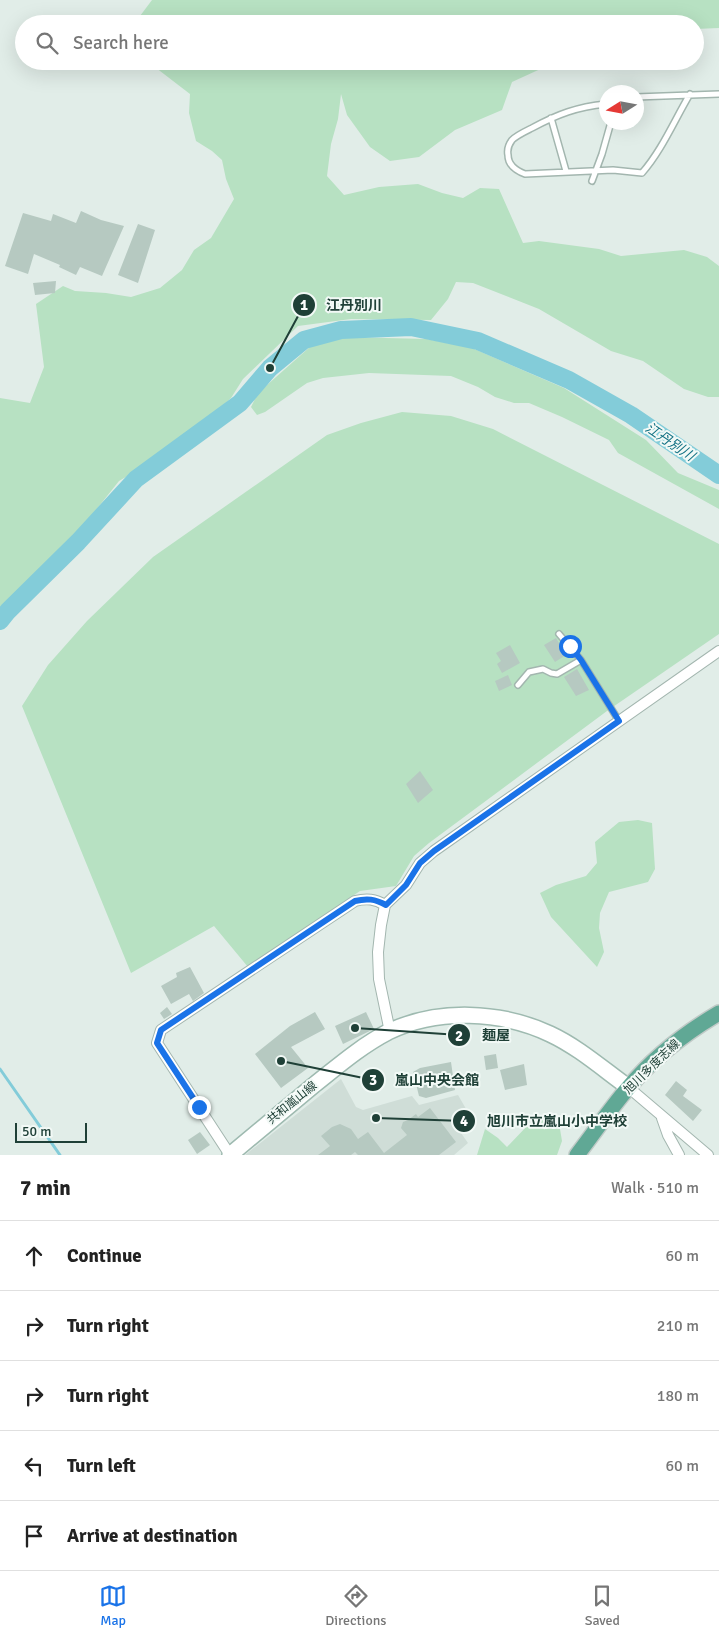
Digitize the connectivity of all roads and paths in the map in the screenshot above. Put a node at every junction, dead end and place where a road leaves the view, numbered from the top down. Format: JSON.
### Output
{"nodes":[{"id":1,"x":690,"y":94,"type":"junction"},
{"id":2,"x":719,"y":94,"type":"edge"},
{"id":3,"x":644,"y":97,"type":"edge"},
{"id":4,"x":599,"y":104,"type":"edge"},
{"id":5,"x":551,"y":118,"type":"junction"},
{"id":6,"x":608,"y":130,"type":"edge"},
{"id":7,"x":596,"y":170,"type":"junction"},
{"id":8,"x":566,"y":171,"type":"junction"},
{"id":9,"x":592,"y":181,"type":"dead end"},
{"id":10,"x":559,"y":634,"type":"dead end"},
{"id":11,"x":719,"y":651,"type":"edge"},
{"id":12,"x":581,"y":660,"type":"junction"},
{"id":13,"x":518,"y":685,"type":"dead end"},
{"id":14,"x":619,"y":721,"type":"junction"},
{"id":15,"x":386,"y":905,"type":"junction"},
{"id":16,"x":719,"y":1013,"type":"edge"},
{"id":17,"x":390,"y":1032,"type":"junction"},
{"id":18,"x":628,"y":1087,"type":"junction"},
{"id":19,"x":661,"y":1116,"type":"junction"},
{"id":20,"x":230,"y":1155,"type":"edge"},
{"id":21,"x":577,"y":1155,"type":"edge"},
{"id":22,"x":679,"y":1155,"type":"edge"},
{"id":23,"x":708,"y":1155,"type":"edge"}],
"edges":[{"from":1,"to":2,"type":"lane"},
{"from":1,"to":3,"type":"lane"},
{"from":1,"to":7,"type":"lane"},
{"from":4,"to":5,"type":"lane"},
{"from":5,"to":8,"type":"lane"},
{"from":5,"to":8,"type":"lane"},
{"from":6,"to":7,"type":"lane"},
{"from":7,"to":8,"type":"lane"},
{"from":7,"to":9,"type":"lane"},
{"from":10,"to":12,"type":"lane"},
{"from":11,"to":14,"type":"street"},
{"from":12,"to":13,"type":"lane"},
{"from":12,"to":14,"type":"lane"},
{"from":14,"to":15,"type":"street"},
{"from":15,"to":17,"type":"street"},
{"from":15,"to":20,"type":"street"},
{"from":16,"to":18,"type":"main road","name":"旭川多度志線"},
{"from":17,"to":18,"type":"main road","name":"共和嵐山線"},
{"from":17,"to":20,"type":"main road","name":"共和嵐山線"},
{"from":18,"to":19,"type":"street"},
{"from":18,"to":21,"type":"main road","name":"旭川多度志線"},
{"from":19,"to":22,"type":"street"},
{"from":19,"to":23,"type":"street"}]}
